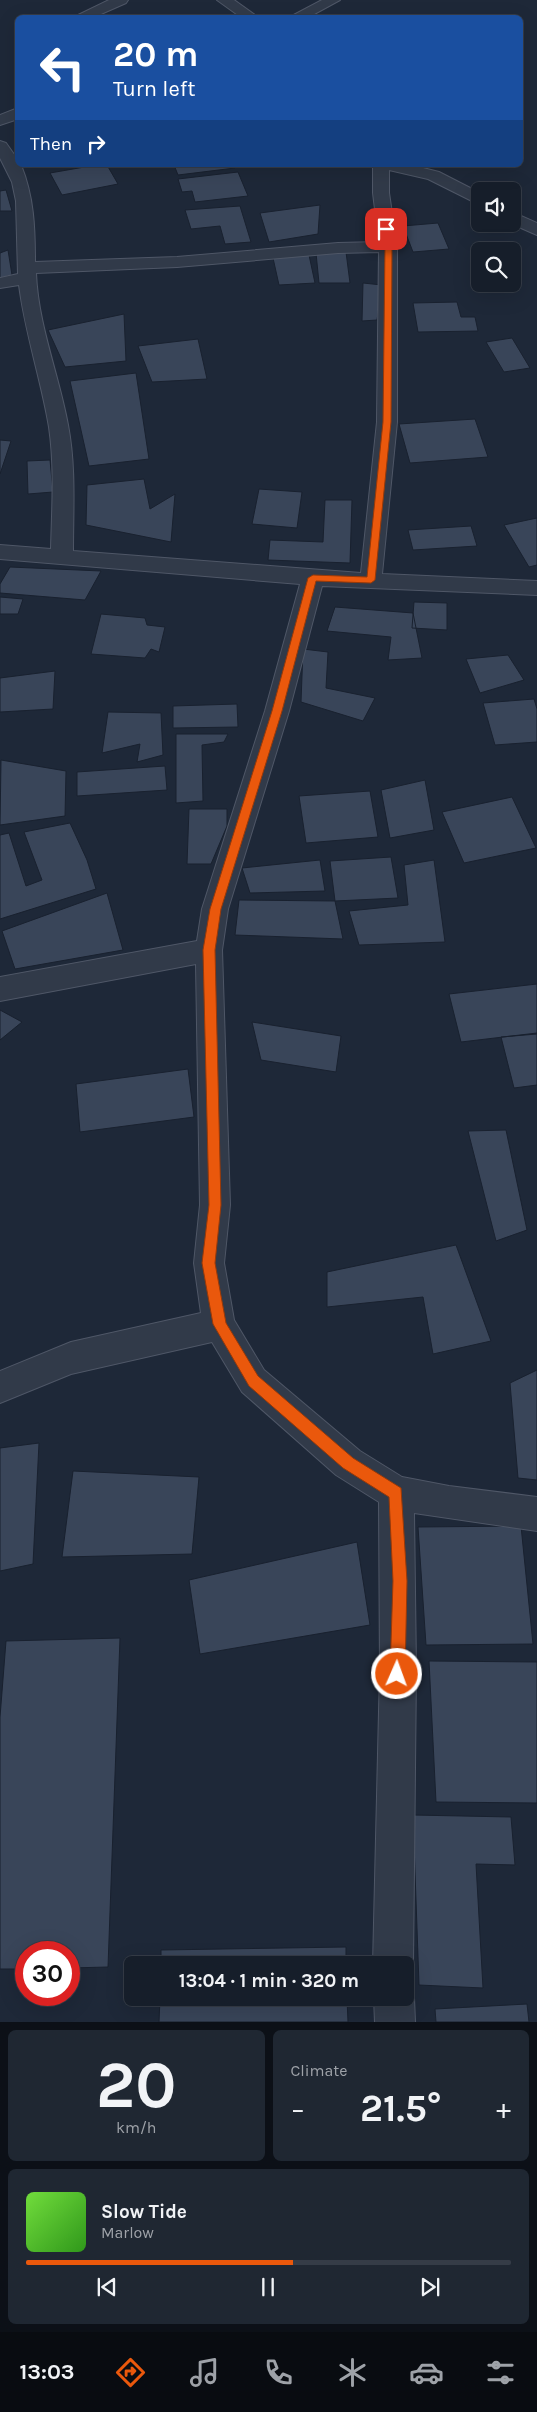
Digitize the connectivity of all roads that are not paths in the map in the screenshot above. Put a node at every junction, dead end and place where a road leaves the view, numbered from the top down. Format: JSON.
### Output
{"nodes":[{"id":1,"x":122,"y":0,"type":"edge"},
{"id":2,"x":224,"y":0,"type":"edge"},
{"id":3,"x":333,"y":0,"type":"edge"},
{"id":4,"x":86,"y":15,"type":"edge"},
{"id":5,"x":247,"y":15,"type":"edge"},
{"id":6,"x":301,"y":15,"type":"edge"},
{"id":7,"x":15,"y":115,"type":"edge"},
{"id":8,"x":0,"y":120,"type":"edge"},
{"id":9,"x":0,"y":146,"type":"edge"},
{"id":10,"x":15,"y":166,"type":"edge"},
{"id":11,"x":15,"y":167,"type":"edge"},
{"id":12,"x":381,"y":167,"type":"edge"},
{"id":13,"x":399,"y":167,"type":"edge"},
{"id":14,"x":471,"y":195,"type":"edge"},
{"id":15,"x":521,"y":222,"type":"edge"},
{"id":16,"x":537,"y":230,"type":"edge"},
{"id":17,"x":388,"y":247,"type":"junction"},
{"id":18,"x":27,"y":273,"type":"junction"},
{"id":19,"x":0,"y":283,"type":"edge"},
{"id":20,"x":0,"y":552,"type":"edge"},
{"id":21,"x":62,"y":558,"type":"junction"},
{"id":22,"x":313,"y":578,"type":"junction"},
{"id":23,"x":371,"y":580,"type":"junction"},
{"id":24,"x":537,"y":588,"type":"edge"},
{"id":25,"x":209,"y":950,"type":"junction"},
{"id":26,"x":0,"y":989,"type":"edge"},
{"id":27,"x":220,"y":1324,"type":"junction"},
{"id":28,"x":0,"y":1387,"type":"edge"},
{"id":29,"x":396,"y":1493,"type":"junction"},
{"id":30,"x":537,"y":1514,"type":"edge"},
{"id":31,"x":393,"y":1956,"type":"edge"},
{"id":32,"x":394,"y":2006,"type":"edge"},
{"id":33,"x":395,"y":2022,"type":"edge"}],
"edges":[{"from":1,"to":4,"type":"street"},
{"from":2,"to":5,"type":"street"},
{"from":3,"to":6,"type":"street"},
{"from":7,"to":8,"type":"street"},
{"from":9,"to":10,"type":"street"},
{"from":11,"to":18,"type":"street"},
{"from":12,"to":17,"type":"street"},
{"from":13,"to":14,"type":"street"},
{"from":15,"to":16,"type":"street"},
{"from":17,"to":18,"type":"street"},
{"from":17,"to":23,"type":"street"},
{"from":18,"to":19,"type":"street"},
{"from":18,"to":21,"type":"street"},
{"from":20,"to":21,"type":"street"},
{"from":21,"to":22,"type":"street"},
{"from":22,"to":23,"type":"street"},
{"from":22,"to":25,"type":"street"},
{"from":23,"to":24,"type":"street"},
{"from":25,"to":26,"type":"street"},
{"from":25,"to":27,"type":"street"},
{"from":27,"to":28,"type":"street"},
{"from":27,"to":29,"type":"street"},
{"from":29,"to":30,"type":"street"},
{"from":29,"to":31,"type":"street"},
{"from":32,"to":33,"type":"street"}]}
